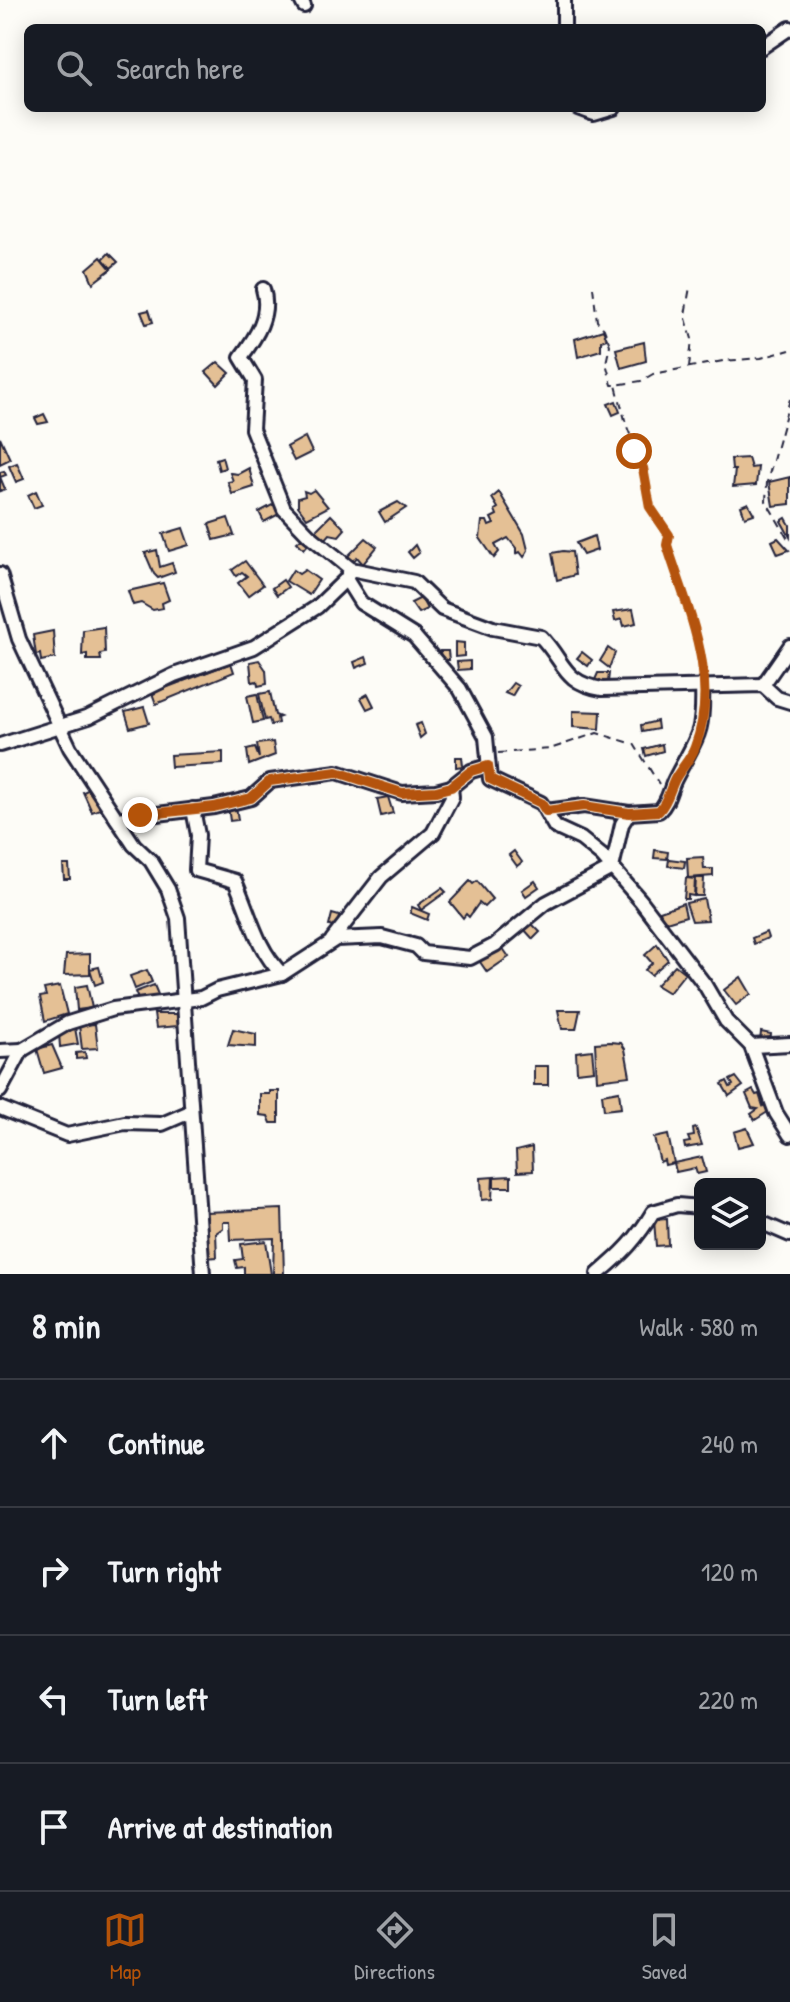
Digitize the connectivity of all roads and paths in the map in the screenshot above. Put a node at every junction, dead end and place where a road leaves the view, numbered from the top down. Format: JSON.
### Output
{"nodes":[{"id":1,"x":564,"y":0,"type":"edge"},
{"id":2,"x":564,"y":24,"type":"edge"},
{"id":3,"x":790,"y":28,"type":"edge"},
{"id":4,"x":766,"y":44,"type":"edge"},
{"id":5,"x":593,"y":287,"type":"dead end"},
{"id":6,"x":690,"y":287,"type":"dead end"},
{"id":7,"x":263,"y":289,"type":"dead end"},
{"id":8,"x":790,"y":350,"type":"edge"},
{"id":9,"x":689,"y":368,"type":"junction"},
{"id":10,"x":616,"y":385,"type":"junction"},
{"id":11,"x":790,"y":399,"type":"edge"},
{"id":12,"x":790,"y":542,"type":"edge"},
{"id":13,"x":0,"y":574,"type":"edge"},
{"id":14,"x":349,"y":574,"type":"junction"},
{"id":15,"x":335,"y":589,"type":"junction"},
{"id":16,"x":356,"y":596,"type":"junction"},
{"id":17,"x":790,"y":646,"type":"edge"},
{"id":18,"x":704,"y":685,"type":"junction"},
{"id":19,"x":763,"y":685,"type":"junction"},
{"id":20,"x":790,"y":702,"type":"edge"},
{"id":21,"x":59,"y":724,"type":"junction"},
{"id":22,"x":0,"y":745,"type":"edge"},
{"id":23,"x":487,"y":760,"type":"junction"},
{"id":24,"x":451,"y":787,"type":"junction"},
{"id":25,"x":669,"y":798,"type":"junction"},
{"id":26,"x":193,"y":809,"type":"junction"},
{"id":27,"x":546,"y":811,"type":"junction"},
{"id":28,"x":629,"y":813,"type":"junction"},
{"id":29,"x":117,"y":819,"type":"junction"},
{"id":30,"x":612,"y":868,"type":"junction"},
{"id":31,"x":332,"y":940,"type":"junction"},
{"id":32,"x":282,"y":974,"type":"junction"},
{"id":33,"x":183,"y":1001,"type":"junction"},
{"id":34,"x":790,"y":1044,"type":"edge"},
{"id":35,"x":751,"y":1046,"type":"junction"},
{"id":36,"x":22,"y":1050,"type":"junction"},
{"id":37,"x":0,"y":1051,"type":"edge"},
{"id":38,"x":0,"y":1091,"type":"edge"},
{"id":39,"x":0,"y":1108,"type":"edge"},
{"id":40,"x":190,"y":1112,"type":"junction"},
{"id":41,"x":790,"y":1135,"type":"edge"},
{"id":42,"x":694,"y":1206,"type":"edge"},
{"id":43,"x":766,"y":1225,"type":"edge"},
{"id":44,"x":790,"y":1235,"type":"edge"},
{"id":45,"x":203,"y":1274,"type":"edge"},
{"id":46,"x":598,"y":1274,"type":"edge"}],
"edges":[{"from":1,"to":2,"type":"street"},
{"from":3,"to":4,"type":"street"},
{"from":5,"to":10,"type":"path"},
{"from":6,"to":9,"type":"path"},
{"from":7,"to":14,"type":"street"},
{"from":8,"to":9,"type":"path"},
{"from":9,"to":10,"type":"path"},
{"from":10,"to":18,"type":"path"},
{"from":11,"to":12,"type":"path"},
{"from":13,"to":21,"type":"street"},
{"from":14,"to":15,"type":"street"},
{"from":14,"to":16,"type":"street"},
{"from":14,"to":18,"type":"street"},
{"from":15,"to":16,"type":"street"},
{"from":15,"to":21,"type":"street"},
{"from":16,"to":23,"type":"street"},
{"from":17,"to":19,"type":"street"},
{"from":18,"to":19,"type":"street"},
{"from":18,"to":25,"type":"street"},
{"from":19,"to":20,"type":"street"},
{"from":21,"to":22,"type":"street"},
{"from":21,"to":29,"type":"street"},
{"from":23,"to":24,"type":"street"},
{"from":23,"to":25,"type":"path"},
{"from":23,"to":27,"type":"street"},
{"from":24,"to":26,"type":"street"},
{"from":24,"to":31,"type":"street"},
{"from":25,"to":28,"type":"street"},
{"from":26,"to":29,"type":"street"},
{"from":26,"to":32,"type":"street"},
{"from":27,"to":28,"type":"street"},
{"from":27,"to":30,"type":"street"},
{"from":28,"to":30,"type":"street"},
{"from":29,"to":33,"type":"street"},
{"from":30,"to":31,"type":"street"},
{"from":30,"to":35,"type":"street"},
{"from":31,"to":32,"type":"street"},
{"from":32,"to":33,"type":"street"},
{"from":33,"to":36,"type":"street"},
{"from":33,"to":40,"type":"street"},
{"from":34,"to":35,"type":"street"},
{"from":35,"to":41,"type":"street"},
{"from":36,"to":37,"type":"street"},
{"from":36,"to":38,"type":"street"},
{"from":39,"to":40,"type":"street"},
{"from":40,"to":45,"type":"street"},
{"from":42,"to":46,"type":"street"},
{"from":43,"to":44,"type":"street"}]}
